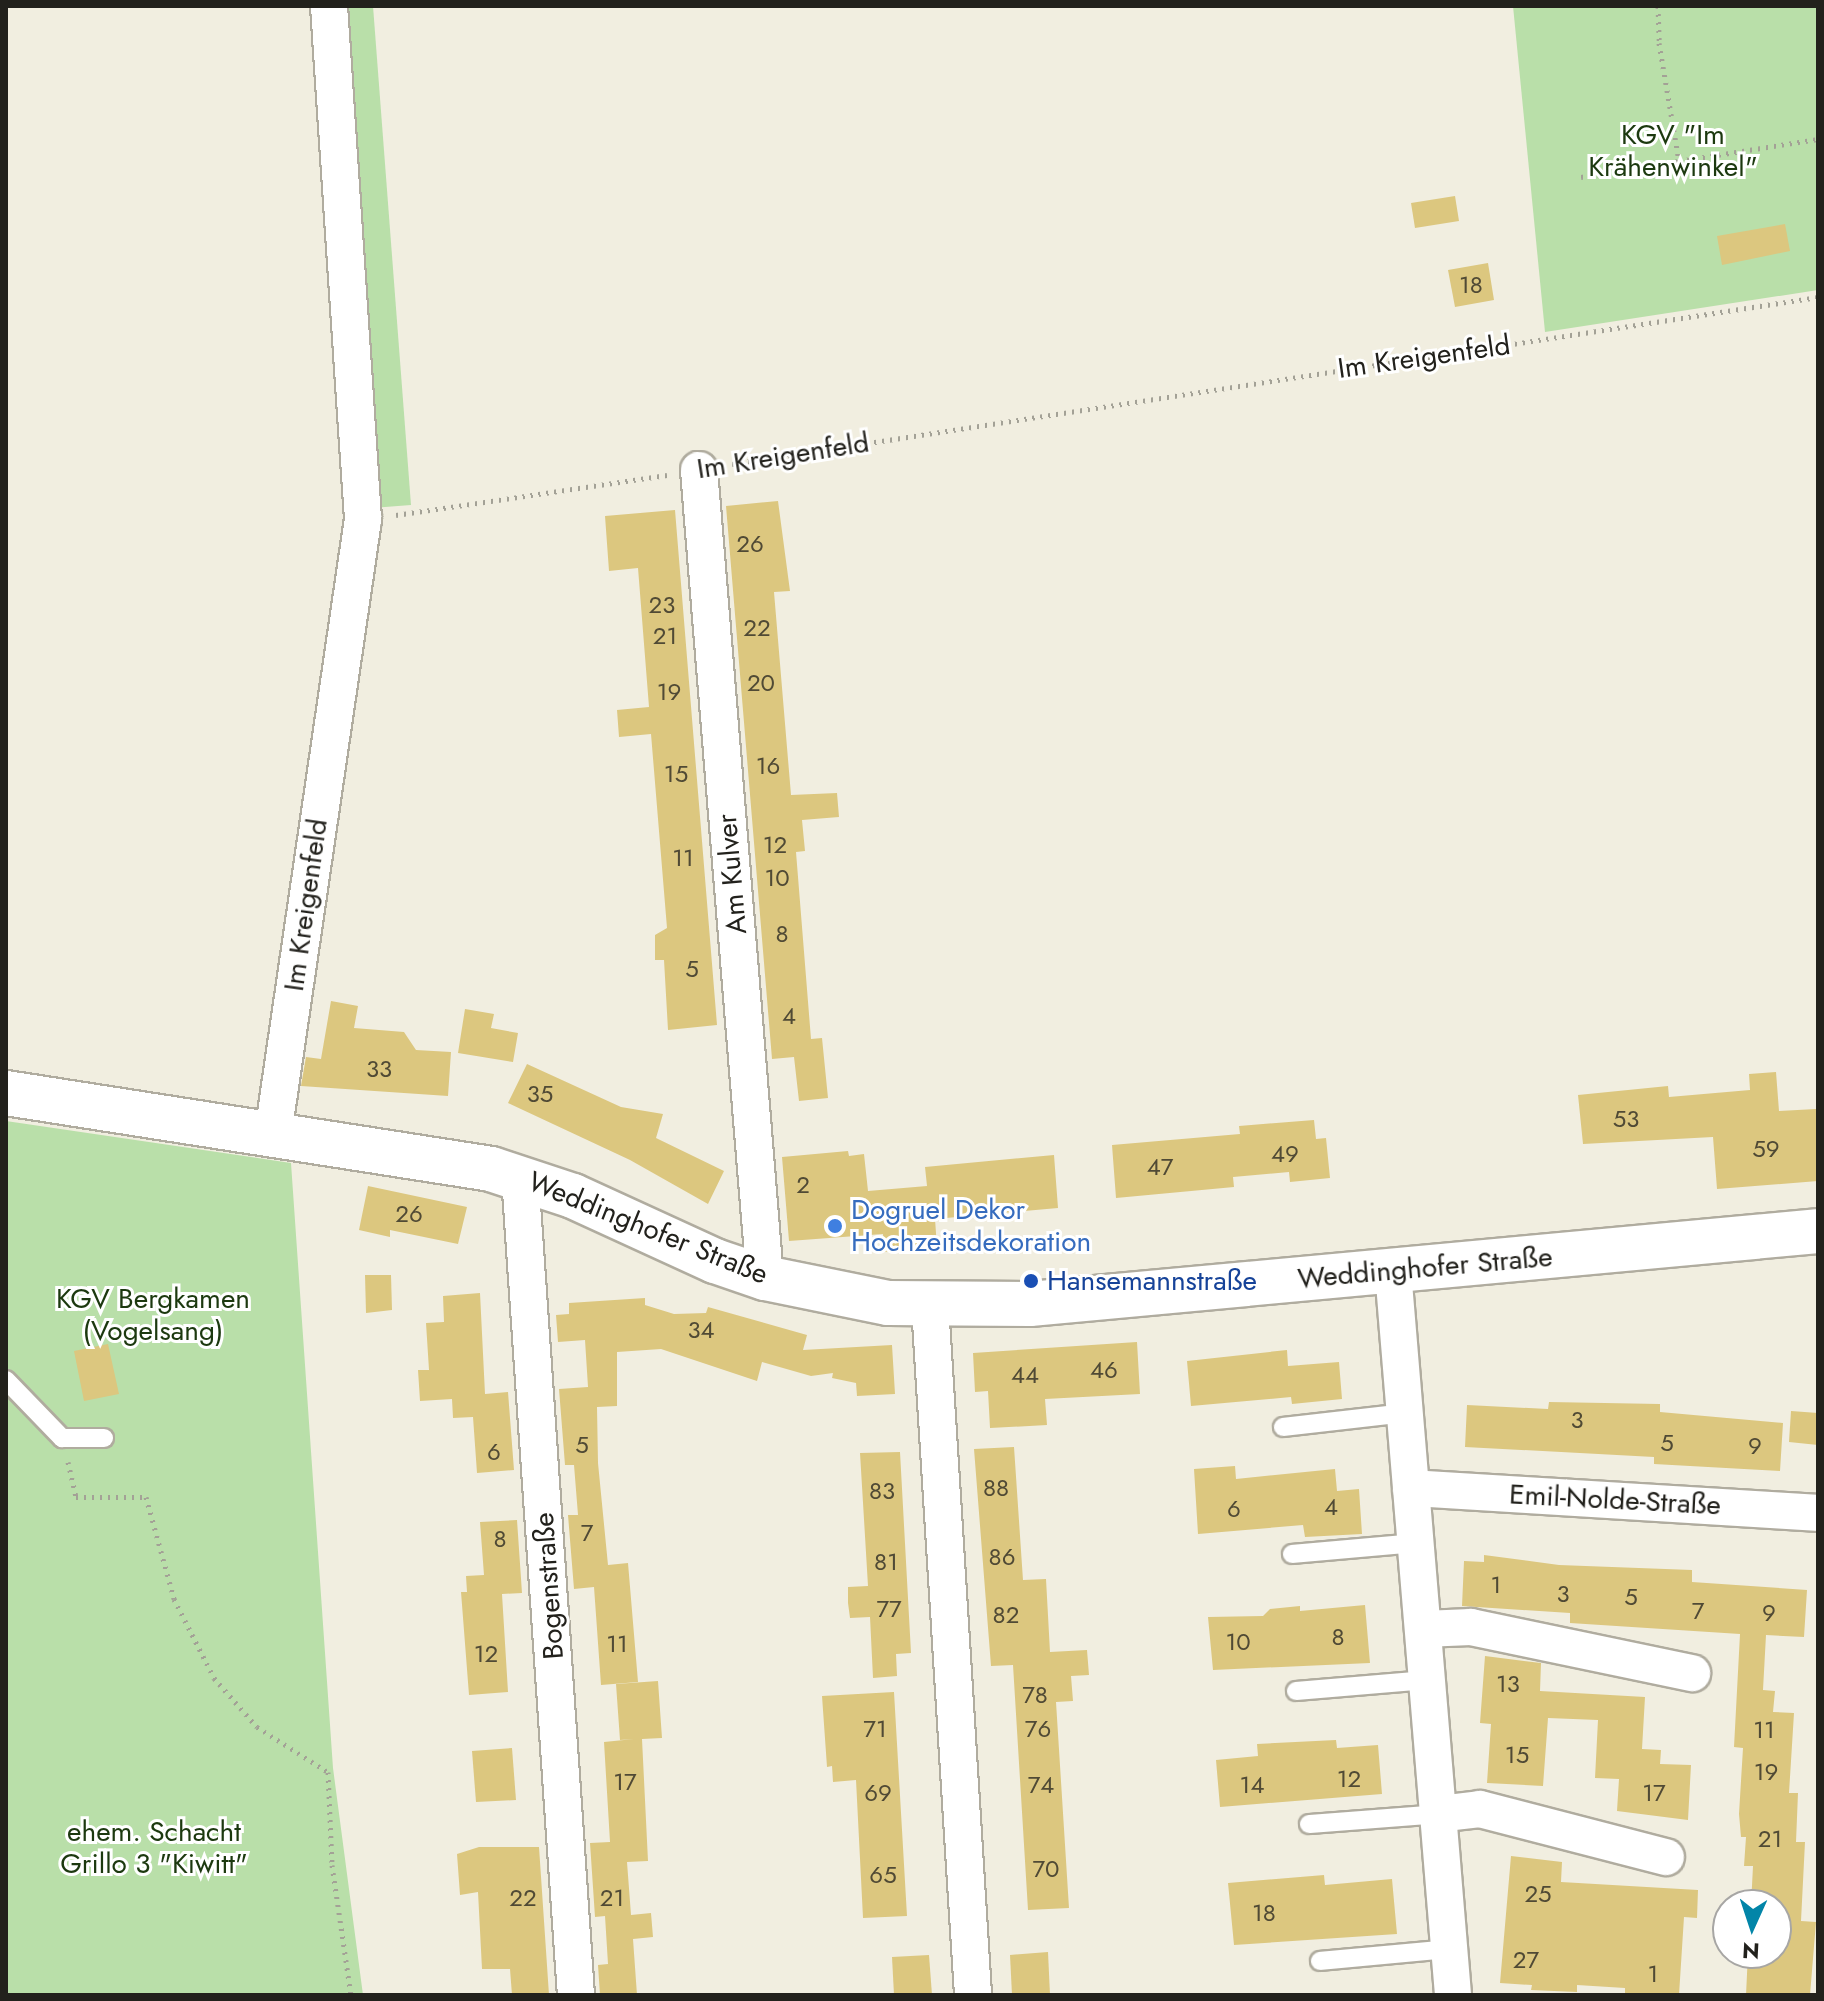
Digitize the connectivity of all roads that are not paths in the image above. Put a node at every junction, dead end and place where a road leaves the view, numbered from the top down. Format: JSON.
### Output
{"nodes":[{"id":1,"x":329,"y":6,"type":"edge"},
{"id":2,"x":699,"y":470,"type":"road end"},
{"id":3,"x":6,"y":1093,"type":"edge"},
{"id":4,"x":273,"y":1134,"type":"junction"},
{"id":5,"x":520,"y":1176,"type":"junction"},
{"id":6,"x":1818,"y":1231,"type":"edge"},
{"id":7,"x":1393,"y":1271,"type":"junction"},
{"id":8,"x":765,"y":1278,"type":"junction"},
{"id":9,"x":930,"y":1305,"type":"junction"},
{"id":10,"x":6,"y":1380,"type":"edge"},
{"id":11,"x":1405,"y":1413,"type":"junction"},
{"id":12,"x":1283,"y":1427,"type":"dead end"},
{"id":13,"x":104,"y":1438,"type":"dead end"},
{"id":14,"x":1411,"y":1488,"type":"junction"},
{"id":15,"x":1818,"y":1513,"type":"edge"},
{"id":16,"x":1416,"y":1543,"type":"junction"},
{"id":17,"x":1292,"y":1554,"type":"dead end"},
{"id":18,"x":1423,"y":1629,"type":"junction"},
{"id":19,"x":1692,"y":1673,"type":"dead end"},
{"id":20,"x":1427,"y":1680,"type":"junction"},
{"id":21,"x":1296,"y":1691,"type":"dead end"},
{"id":22,"x":1438,"y":1814,"type":"junction"},
{"id":23,"x":1309,"y":1824,"type":"dead end"},
{"id":24,"x":1666,"y":1857,"type":"dead end"},
{"id":25,"x":1449,"y":1949,"type":"junction"},
{"id":26,"x":1320,"y":1961,"type":"dead end"},
{"id":27,"x":576,"y":1995,"type":"edge"},
{"id":28,"x":973,"y":1995,"type":"edge"},
{"id":29,"x":1453,"y":1995,"type":"edge"}],
"edges":[{"from":1,"to":4,"type":"street","name":"Im Kreigenfeld"},
{"from":2,"to":8,"type":"street","name":"Am Kulver"},
{"from":3,"to":4,"type":"street","name":"Weddinghofer Straße"},
{"from":4,"to":5,"type":"street","name":"Weddinghofer Straße"},
{"from":5,"to":8,"type":"street","name":"Weddinghofer Straße"},
{"from":5,"to":27,"type":"street","name":"Bogenstraße"},
{"from":6,"to":7,"type":"street","name":"Weddinghofer Straße"},
{"from":7,"to":9,"type":"street","name":"Weddinghofer Straße"},
{"from":7,"to":11,"type":"street"},
{"from":8,"to":9,"type":"street","name":"Weddinghofer Straße"},
{"from":9,"to":28,"type":"street"},
{"from":10,"to":13,"type":"lane"},
{"from":11,"to":12,"type":"lane"},
{"from":11,"to":14,"type":"street"},
{"from":14,"to":15,"type":"street","name":"Emil-Nolde-Straße"},
{"from":14,"to":16,"type":"street"},
{"from":16,"to":17,"type":"lane"},
{"from":16,"to":18,"type":"street"},
{"from":18,"to":19,"type":"street"},
{"from":18,"to":20,"type":"street"},
{"from":20,"to":21,"type":"lane"},
{"from":20,"to":22,"type":"street"},
{"from":22,"to":23,"type":"lane"},
{"from":22,"to":24,"type":"street"},
{"from":22,"to":25,"type":"street"},
{"from":25,"to":26,"type":"lane"},
{"from":25,"to":29,"type":"street"}]}
